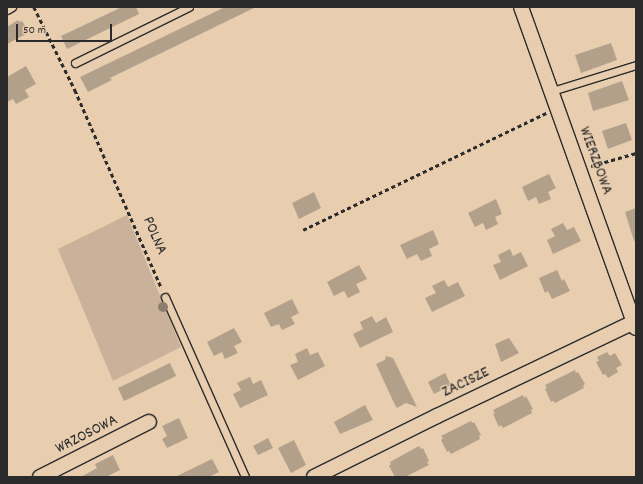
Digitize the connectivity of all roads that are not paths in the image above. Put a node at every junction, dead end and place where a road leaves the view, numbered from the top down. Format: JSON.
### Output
{"nodes":[{"id":1,"x":12,"y":7,"type":"edge"},
{"id":2,"x":189,"y":7,"type":"edge"},
{"id":3,"x":521,"y":7,"type":"edge"},
{"id":4,"x":7,"y":10,"type":"edge"},
{"id":5,"x":75,"y":63,"type":"dead end"},
{"id":6,"x":636,"y":64,"type":"edge"},
{"id":7,"x":552,"y":91,"type":"junction"},
{"id":8,"x":165,"y":297,"type":"road end"},
{"id":9,"x":635,"y":325,"type":"edge"},
{"id":10,"x":149,"y":422,"type":"dead end"},
{"id":11,"x":40,"y":477,"type":"edge"},
{"id":12,"x":245,"y":477,"type":"edge"},
{"id":13,"x":314,"y":477,"type":"edge"}],
"edges":[{"from":1,"to":4,"type":"lane"},
{"from":2,"to":5,"type":"lane"},
{"from":3,"to":7,"type":"street","name":"WIERZBOWA"},
{"from":6,"to":7,"type":"lane"},
{"from":7,"to":9,"type":"street","name":"WIERZBOWA"},
{"from":8,"to":12,"type":"lane"},
{"from":9,"to":13,"type":"street","name":"ZACISZE"},
{"from":10,"to":11,"type":"street","name":"WRZOSOWA"}]}
